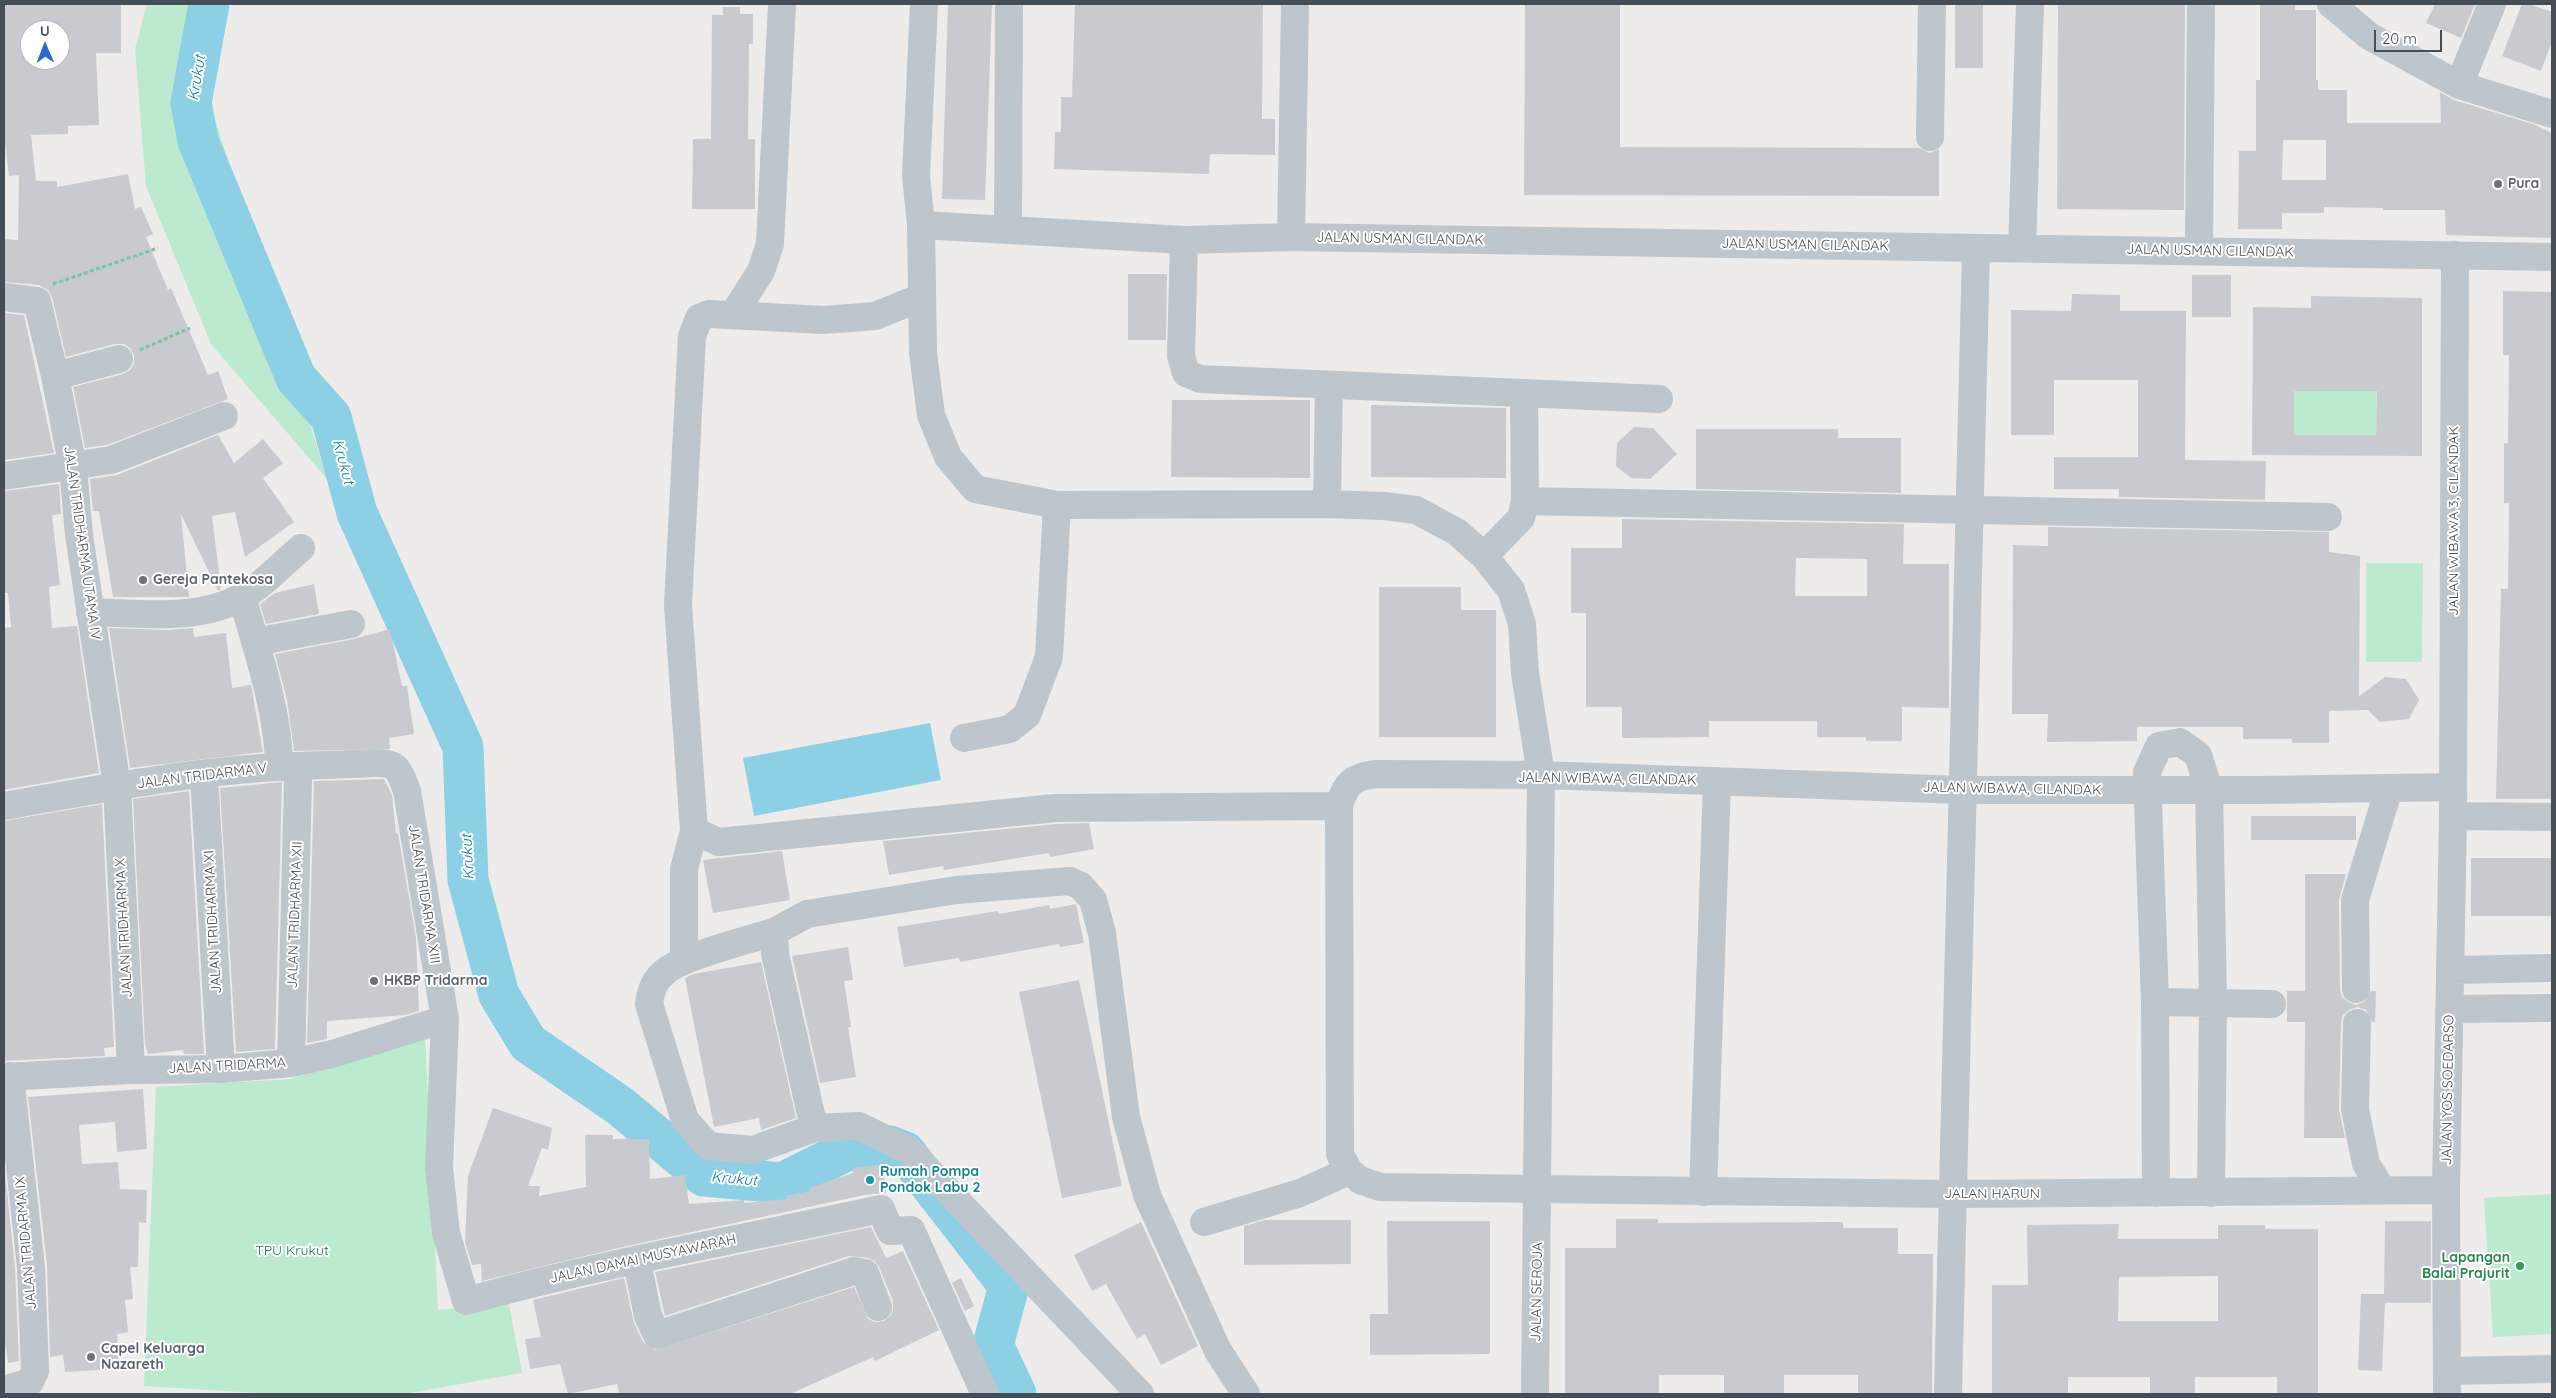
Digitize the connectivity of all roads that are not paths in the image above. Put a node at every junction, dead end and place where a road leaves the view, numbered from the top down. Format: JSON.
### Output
{"nodes":[{"id":1,"x":782,"y":4,"type":"edge"},
{"id":2,"x":924,"y":4,"type":"edge"},
{"id":3,"x":1009,"y":4,"type":"edge"},
{"id":4,"x":1295,"y":4,"type":"edge"},
{"id":5,"x":1932,"y":4,"type":"edge"},
{"id":6,"x":2030,"y":4,"type":"edge"},
{"id":7,"x":2201,"y":4,"type":"edge"},
{"id":8,"x":2330,"y":4,"type":"edge"},
{"id":9,"x":2492,"y":4,"type":"edge"},
{"id":10,"x":2458,"y":85,"type":"junction"},
{"id":11,"x":2552,"y":114,"type":"edge"},
{"id":12,"x":1930,"y":137,"type":"dead end"},
{"id":13,"x":921,"y":225,"type":"junction"},
{"id":14,"x":1008,"y":230,"type":"junction"},
{"id":15,"x":1292,"y":237,"type":"junction"},
{"id":16,"x":1184,"y":240,"type":"junction"},
{"id":17,"x":1976,"y":248,"type":"junction"},
{"id":18,"x":2022,"y":248,"type":"junction"},
{"id":19,"x":2200,"y":251,"type":"junction"},
{"id":20,"x":2455,"y":255,"type":"junction"},
{"id":21,"x":2552,"y":257,"type":"edge"},
{"id":22,"x":922,"y":297,"type":"junction"},
{"id":23,"x":4,"y":298,"type":"edge"},
{"id":24,"x":732,"y":315,"type":"junction"},
{"id":25,"x":119,"y":359,"type":"road end"},
{"id":26,"x":56,"y":376,"type":"junction"},
{"id":27,"x":1329,"y":385,"type":"junction"},
{"id":28,"x":1524,"y":393,"type":"junction"},
{"id":29,"x":1659,"y":399,"type":"dead end"},
{"id":30,"x":224,"y":416,"type":"dead end"},
{"id":31,"x":73,"y":466,"type":"junction"},
{"id":32,"x":4,"y":476,"type":"edge"},
{"id":33,"x":1525,"y":501,"type":"junction"},
{"id":34,"x":1326,"y":504,"type":"junction"},
{"id":35,"x":1057,"y":505,"type":"junction"},
{"id":36,"x":1969,"y":510,"type":"junction"},
{"id":37,"x":2328,"y":517,"type":"dead end"},
{"id":38,"x":301,"y":548,"type":"dead end"},
{"id":39,"x":1484,"y":556,"type":"junction"},
{"id":40,"x":242,"y":597,"type":"junction"},
{"id":41,"x":90,"y":612,"type":"junction"},
{"id":42,"x":351,"y":624,"type":"dead end"},
{"id":43,"x":255,"y":642,"type":"junction"},
{"id":44,"x":964,"y":738,"type":"dead end"},
{"id":45,"x":288,"y":767,"type":"junction"},
{"id":46,"x":399,"y":771,"type":"joint"},
{"id":47,"x":204,"y":775,"type":"junction"},
{"id":48,"x":1541,"y":776,"type":"junction"},
{"id":49,"x":1717,"y":781,"type":"junction"},
{"id":50,"x":118,"y":786,"type":"junction"},
{"id":51,"x":2453,"y":787,"type":"junction"},
{"id":52,"x":2389,"y":788,"type":"junction"},
{"id":53,"x":1961,"y":790,"type":"junction"},
{"id":54,"x":2148,"y":790,"type":"junction"},
{"id":55,"x":2209,"y":790,"type":"junction"},
{"id":56,"x":4,"y":806,"type":"edge"},
{"id":57,"x":1339,"y":806,"type":"junction"},
{"id":58,"x":2453,"y":816,"type":"junction"},
{"id":59,"x":2552,"y":817,"type":"edge"},
{"id":60,"x":694,"y":831,"type":"junction"},
{"id":61,"x":774,"y":932,"type":"junction"},
{"id":62,"x":684,"y":961,"type":"junction"},
{"id":63,"x":2552,"y":968,"type":"edge"},
{"id":64,"x":2451,"y":970,"type":"junction"},
{"id":65,"x":2356,"y":989,"type":"dead end"},
{"id":66,"x":2155,"y":1002,"type":"junction"},
{"id":67,"x":2213,"y":1003,"type":"junction"},
{"id":68,"x":2272,"y":1004,"type":"dead end"},
{"id":69,"x":2552,"y":1008,"type":"edge"},
{"id":70,"x":2450,"y":1009,"type":"junction"},
{"id":71,"x":445,"y":1018,"type":"junction"},
{"id":72,"x":2357,"y":1023,"type":"dead end"},
{"id":73,"x":291,"y":1063,"type":"junction"},
{"id":74,"x":221,"y":1069,"type":"junction"},
{"id":75,"x":131,"y":1070,"type":"junction"},
{"id":76,"x":7,"y":1077,"type":"edge"},
{"id":77,"x":814,"y":1128,"type":"junction"},
{"id":78,"x":1349,"y":1171,"type":"junction"},
{"id":79,"x":2382,"y":1189,"type":"junction"},
{"id":80,"x":1538,"y":1190,"type":"junction"},
{"id":81,"x":2446,"y":1190,"type":"junction"},
{"id":82,"x":1703,"y":1192,"type":"junction"},
{"id":83,"x":2156,"y":1193,"type":"junction"},
{"id":84,"x":2211,"y":1193,"type":"junction"},
{"id":85,"x":1952,"y":1194,"type":"junction"},
{"id":86,"x":1204,"y":1222,"type":"dead end"},
{"id":87,"x":637,"y":1262,"type":"junction"},
{"id":88,"x":878,"y":1306,"type":"dead end"},
{"id":89,"x":2552,"y":1370,"type":"edge"},
{"id":90,"x":2447,"y":1383,"type":"edge"},
{"id":91,"x":4,"y":1390,"type":"edge"},
{"id":92,"x":986,"y":1394,"type":"edge"},
{"id":93,"x":1140,"y":1394,"type":"edge"},
{"id":94,"x":1246,"y":1394,"type":"edge"},
{"id":95,"x":1535,"y":1394,"type":"edge"},
{"id":96,"x":1948,"y":1394,"type":"edge"}],
"edges":[{"from":1,"to":24,"type":"street"},
{"from":2,"to":13,"type":"street","name":"JALAN SEROJA"},
{"from":3,"to":14,"type":"street"},
{"from":4,"to":15,"type":"street"},
{"from":5,"to":12,"type":"street"},
{"from":6,"to":18,"type":"street"},
{"from":7,"to":19,"type":"street"},
{"from":8,"to":10,"type":"street"},
{"from":9,"to":10,"type":"street"},
{"from":10,"to":11,"type":"street"},
{"from":13,"to":14,"type":"street","name":"JALAN USMAN CILANDAK"},
{"from":13,"to":22,"type":"street","name":"JALAN SEROJA"},
{"from":14,"to":16,"type":"street","name":"JALAN USMAN CILANDAK"},
{"from":15,"to":16,"type":"street","name":"JALAN USMAN CILANDAK"},
{"from":15,"to":17,"type":"street","name":"JALAN USMAN CILANDAK"},
{"from":16,"to":27,"type":"street"},
{"from":17,"to":18,"type":"street","name":"JALAN USMAN CILANDAK"},
{"from":17,"to":36,"type":"street"},
{"from":18,"to":19,"type":"street","name":"JALAN USMAN CILANDAK"},
{"from":19,"to":20,"type":"street","name":"JALAN USMAN CILANDAK"},
{"from":20,"to":21,"type":"street","name":"JALAN USMAN CILANDAK"},
{"from":20,"to":51,"type":"street","name":"JALAN WIBAWA 3, CILANDAK"},
{"from":22,"to":24,"type":"street"},
{"from":22,"to":35,"type":"street","name":"JALAN SEROJA"},
{"from":23,"to":26,"type":"street","name":"JALAN TRIDHARMA UTAMA IV"},
{"from":24,"to":60,"type":"street"},
{"from":25,"to":26,"type":"street"},
{"from":26,"to":31,"type":"street","name":"JALAN TRIDHARMA UTAMA IV"},
{"from":27,"to":28,"type":"street"},
{"from":27,"to":34,"type":"street"},
{"from":28,"to":29,"type":"street"},
{"from":28,"to":33,"type":"street"},
{"from":30,"to":31,"type":"street"},
{"from":31,"to":32,"type":"street"},
{"from":31,"to":41,"type":"street","name":"JALAN TRIDHARMA UTAMA IV"},
{"from":33,"to":36,"type":"street"},
{"from":33,"to":39,"type":"street"},
{"from":34,"to":35,"type":"street","name":"JALAN SEROJA"},
{"from":34,"to":39,"type":"street","name":"JALAN SEROJA"},
{"from":35,"to":44,"type":"street"},
{"from":36,"to":37,"type":"street"},
{"from":36,"to":53,"type":"street"},
{"from":38,"to":40,"type":"street"},
{"from":39,"to":48,"type":"street","name":"JALAN SEROJA"},
{"from":40,"to":41,"type":"street"},
{"from":40,"to":43,"type":"street","name":"JALAN TRIDHARMA XII"},
{"from":41,"to":50,"type":"street","name":"JALAN TRIDHARMA UTAMA IV"},
{"from":42,"to":43,"type":"street"},
{"from":43,"to":45,"type":"street","name":"JALAN TRIDHARMA XII"},
{"from":45,"to":46,"type":"street","name":"JALAN TRIDARMA V"},
{"from":45,"to":47,"type":"street","name":"JALAN TRIDARMA V"},
{"from":45,"to":73,"type":"street","name":"JALAN TRIDHARMA XII"},
{"from":46,"to":71,"type":"street","name":"JALAN TRIDARMA XIII"},
{"from":47,"to":50,"type":"street","name":"JALAN TRIDARMA V"},
{"from":47,"to":74,"type":"street","name":"JALAN TRIDHARMA XI"},
{"from":48,"to":49,"type":"street","name":"JALAN WIBAWA, CILANDAK"},
{"from":48,"to":57,"type":"street","name":"JALAN WIBAWA, CILANDAK"},
{"from":48,"to":80,"type":"street","name":"JALAN SEROJA"},
{"from":49,"to":53,"type":"street","name":"JALAN WIBAWA, CILANDAK"},
{"from":49,"to":82,"type":"street"},
{"from":50,"to":56,"type":"street","name":"JALAN TRIDARMA V"},
{"from":50,"to":75,"type":"street","name":"JALAN TRIDHARMA X"},
{"from":51,"to":52,"type":"street","name":"JALAN WIBAWA, CILANDAK"},
{"from":51,"to":58,"type":"street","name":"JALAN YOS SOEDARSO"},
{"from":52,"to":55,"type":"street","name":"JALAN WIBAWA, CILANDAK"},
{"from":52,"to":65,"type":"street"},
{"from":53,"to":54,"type":"street","name":"JALAN WIBAWA, CILANDAK"},
{"from":53,"to":85,"type":"street"},
{"from":54,"to":55,"type":"street","name":"JALAN WIBAWA, CILANDAK"},
{"from":54,"to":55,"type":"street"},
{"from":54,"to":66,"type":"street"},
{"from":55,"to":67,"type":"street"},
{"from":57,"to":60,"type":"street"},
{"from":57,"to":78,"type":"street","name":"JALAN WIBAWA, CILANDAK"},
{"from":58,"to":59,"type":"street"},
{"from":58,"to":64,"type":"street","name":"JALAN YOS SOEDARSO"},
{"from":60,"to":62,"type":"street"},
{"from":61,"to":62,"type":"street"},
{"from":61,"to":77,"type":"street"},
{"from":61,"to":94,"type":"street"},
{"from":62,"to":77,"type":"street"},
{"from":63,"to":64,"type":"street"},
{"from":64,"to":70,"type":"street","name":"JALAN YOS SOEDARSO"},
{"from":66,"to":67,"type":"street"},
{"from":66,"to":83,"type":"street"},
{"from":67,"to":68,"type":"street"},
{"from":67,"to":84,"type":"street"},
{"from":69,"to":70,"type":"street"},
{"from":70,"to":81,"type":"street","name":"JALAN YOS SOEDARSO"},
{"from":71,"to":73,"type":"street","name":"JALAN TRIDARMA"},
{"from":71,"to":87,"type":"street","name":"JALAN DAMAI MUSYAWARAH"},
{"from":72,"to":79,"type":"street"},
{"from":73,"to":74,"type":"street","name":"JALAN TRIDARMA"},
{"from":74,"to":75,"type":"street","name":"JALAN TRIDARMA"},
{"from":75,"to":76,"type":"street","name":"JALAN TRIDARMA"},
{"from":76,"to":91,"type":"street","name":"JALAN TRIDARMA IX"},
{"from":77,"to":93,"type":"street"},
{"from":78,"to":80,"type":"street"},
{"from":78,"to":86,"type":"street"},
{"from":79,"to":81,"type":"street","name":"JALAN HARUN"},
{"from":79,"to":84,"type":"street","name":"JALAN HARUN"},
{"from":80,"to":82,"type":"street","name":"JALAN HARUN"},
{"from":80,"to":95,"type":"street","name":"JALAN SEROJA"},
{"from":81,"to":90,"type":"street","name":"JALAN YOS SOEDARSO"},
{"from":82,"to":85,"type":"street","name":"JALAN HARUN"},
{"from":83,"to":84,"type":"street","name":"JALAN HARUN"},
{"from":83,"to":85,"type":"street","name":"JALAN HARUN"},
{"from":85,"to":96,"type":"street"},
{"from":87,"to":88,"type":"street"},
{"from":87,"to":92,"type":"street","name":"JALAN DAMAI MUSYAWARAH"},
{"from":89,"to":90,"type":"street"}]}
